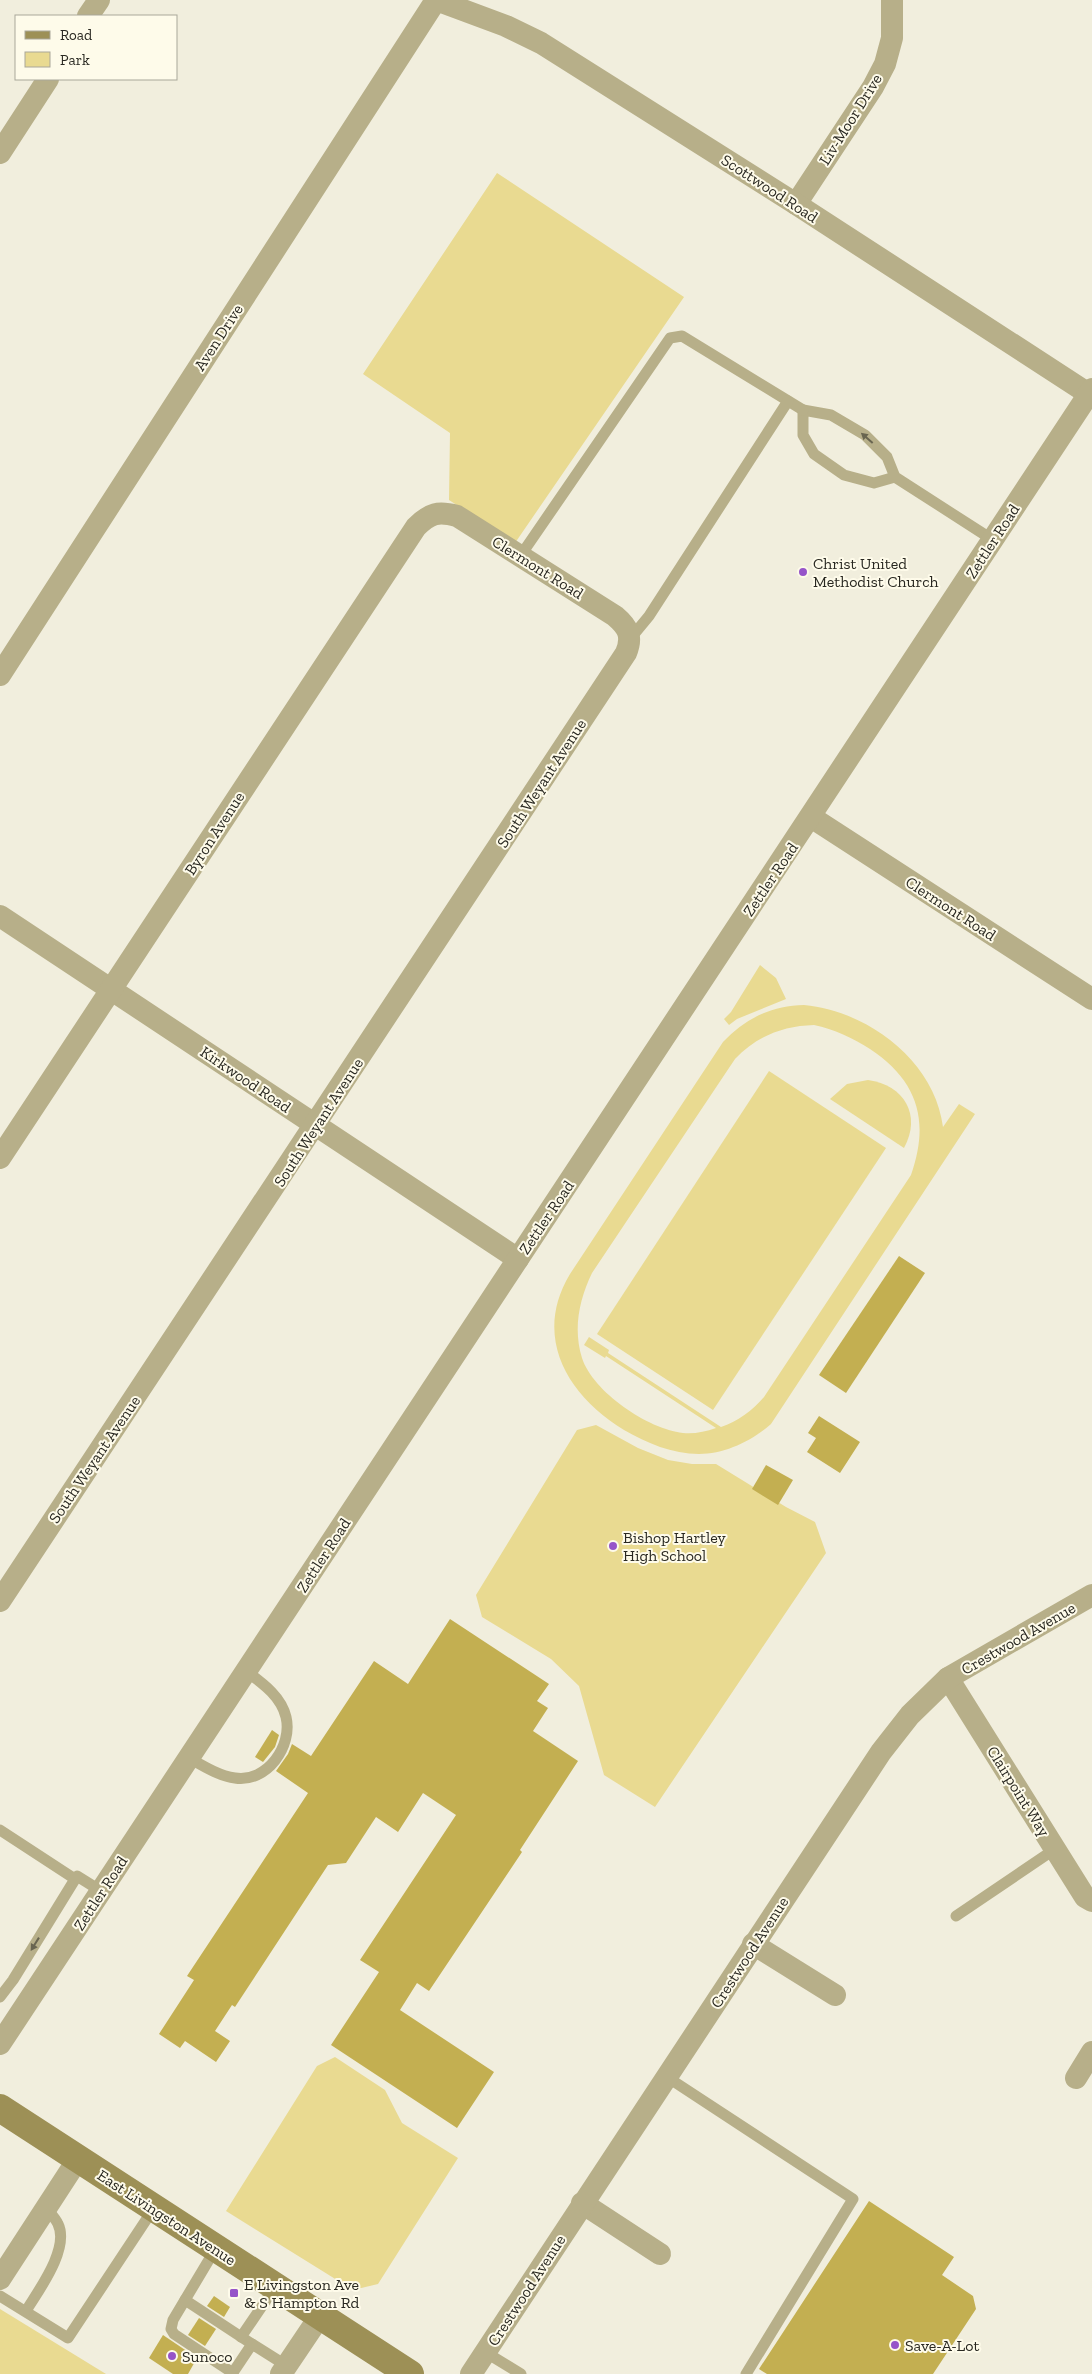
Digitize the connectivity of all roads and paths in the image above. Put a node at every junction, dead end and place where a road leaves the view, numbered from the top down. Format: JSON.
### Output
{"nodes":[{"id":1,"x":99,"y":0,"type":"edge"},
{"id":2,"x":436,"y":0,"type":"edge"},
{"id":3,"x":892,"y":0,"type":"edge"},
{"id":4,"x":89,"y":15,"type":"edge"},
{"id":5,"x":47,"y":80,"type":"edge"},
{"id":6,"x":0,"y":153,"type":"edge"},
{"id":7,"x":796,"y":204,"type":"junction"},
{"id":8,"x":1091,"y":393,"type":"edge"},
{"id":9,"x":788,"y":401,"type":"junction"},
{"id":10,"x":803,"y":410,"type":"junction"},
{"id":11,"x":895,"y":477,"type":"junction"},
{"id":12,"x":434,"y":513,"type":"joint"},
{"id":13,"x":993,"y":540,"type":"junction"},
{"id":14,"x":521,"y":555,"type":"junction"},
{"id":15,"x":630,"y":639,"type":"junction"},
{"id":16,"x":0,"y":675,"type":"edge"},
{"id":17,"x":811,"y":817,"type":"junction"},
{"id":18,"x":0,"y":916,"type":"edge"},
{"id":19,"x":112,"y":989,"type":"junction"},
{"id":20,"x":1092,"y":1000,"type":"edge"},
{"id":21,"x":316,"y":1125,"type":"junction"},
{"id":22,"x":0,"y":1158,"type":"edge"},
{"id":23,"x":518,"y":1258,"type":"junction"},
{"id":24,"x":1092,"y":1595,"type":"edge"},
{"id":25,"x":0,"y":1602,"type":"edge"},
{"id":26,"x":246,"y":1672,"type":"junction"},
{"id":27,"x":948,"y":1678,"type":"junction"},
{"id":28,"x":189,"y":1758,"type":"junction"},
{"id":29,"x":0,"y":1830,"type":"edge"},
{"id":30,"x":1055,"y":1849,"type":"junction"},
{"id":31,"x":75,"y":1880,"type":"junction"},
{"id":32,"x":101,"y":1891,"type":"junction"},
{"id":33,"x":1092,"y":1901,"type":"edge"},
{"id":34,"x":956,"y":1916,"type":"dead end"},
{"id":35,"x":753,"y":1944,"type":"junction"},
{"id":36,"x":835,"y":1995,"type":"dead end"},
{"id":37,"x":0,"y":1997,"type":"edge"},
{"id":38,"x":0,"y":2044,"type":"edge"},
{"id":39,"x":1092,"y":2052,"type":"edge"},
{"id":40,"x":667,"y":2077,"type":"junction"},
{"id":41,"x":1076,"y":2078,"type":"dead end"},
{"id":42,"x":0,"y":2108,"type":"edge"},
{"id":43,"x":78,"y":2159,"type":"junction"},
{"id":44,"x":582,"y":2204,"type":"junction"},
{"id":45,"x":46,"y":2208,"type":"junction"},
{"id":46,"x":154,"y":2208,"type":"junction"},
{"id":47,"x":216,"y":2248,"type":"junction"},
{"id":48,"x":660,"y":2254,"type":"dead end"},
{"id":49,"x":0,"y":2279,"type":"edge"},
{"id":50,"x":275,"y":2286,"type":"junction"},
{"id":51,"x":0,"y":2296,"type":"edge"},
{"id":52,"x":185,"y":2300,"type":"junction"},
{"id":53,"x":26,"y":2311,"type":"junction"},
{"id":54,"x":320,"y":2316,"type":"junction"},
{"id":55,"x":241,"y":2337,"type":"junction"},
{"id":56,"x":252,"y":2344,"type":"junction"},
{"id":57,"x":485,"y":2352,"type":"junction"},
{"id":58,"x":284,"y":2370,"type":"edge"},
{"id":59,"x":232,"y":2374,"type":"edge"},
{"id":60,"x":410,"y":2374,"type":"edge"},
{"id":61,"x":471,"y":2374,"type":"edge"},
{"id":62,"x":520,"y":2374,"type":"edge"},
{"id":63,"x":746,"y":2374,"type":"edge"}],
"edges":[{"from":1,"to":4,"type":"street"},
{"from":2,"to":7,"type":"street","name":"Scottwood Road"},
{"from":2,"to":16,"type":"street","name":"Aven Drive"},
{"from":3,"to":7,"type":"street","name":"Liv-Moor Drive"},
{"from":5,"to":6,"type":"street"},
{"from":7,"to":8,"type":"street","name":"Scottwood Road"},
{"from":8,"to":13,"type":"street","name":"Zettler Road"},
{"from":9,"to":10,"type":"lane"},
{"from":9,"to":14,"type":"lane"},
{"from":9,"to":15,"type":"lane"},
{"from":11,"to":10,"type":"lane","one_way":true},
{"from":10,"to":11,"type":"lane"},
{"from":11,"to":13,"type":"lane"},
{"from":12,"to":14,"type":"street","name":"Clermont Road"},
{"from":12,"to":19,"type":"street","name":"Byron Avenue"},
{"from":13,"to":17,"type":"street","name":"Zettler Road"},
{"from":14,"to":15,"type":"street","name":"Clermont Road"},
{"from":15,"to":21,"type":"street","name":"South Weyant Avenue"},
{"from":17,"to":20,"type":"street","name":"Clermont Road"},
{"from":17,"to":23,"type":"street","name":"Zettler Road"},
{"from":18,"to":19,"type":"street","name":"Kirkwood Road"},
{"from":19,"to":21,"type":"street","name":"Kirkwood Road"},
{"from":19,"to":22,"type":"street","name":"Byron Avenue"},
{"from":21,"to":23,"type":"street","name":"Kirkwood Road"},
{"from":21,"to":25,"type":"street","name":"South Weyant Avenue"},
{"from":23,"to":26,"type":"street","name":"Zettler Road"},
{"from":24,"to":27,"type":"street","name":"Crestwood Avenue"},
{"from":26,"to":28,"type":"street","name":"Zettler Road"},
{"from":26,"to":28,"type":"lane"},
{"from":27,"to":30,"type":"street","name":"Clairpoint Way"},
{"from":27,"to":35,"type":"street","name":"Crestwood Avenue"},
{"from":28,"to":32,"type":"street","name":"Zettler Road"},
{"from":29,"to":31,"type":"lane"},
{"from":30,"to":33,"type":"street","name":"Clairpoint Way"},
{"from":30,"to":34,"type":"lane"},
{"from":31,"to":32,"type":"lane"},
{"from":31,"to":37,"type":"lane","one_way":true},
{"from":32,"to":38,"type":"street","name":"Zettler Road"},
{"from":35,"to":36,"type":"street"},
{"from":35,"to":40,"type":"street","name":"Crestwood Avenue"},
{"from":39,"to":41,"type":"street"},
{"from":40,"to":44,"type":"street","name":"Crestwood Avenue"},
{"from":40,"to":63,"type":"lane"},
{"from":42,"to":43,"type":"main road","name":"East Livingston Avenue"},
{"from":43,"to":45,"type":"street"},
{"from":43,"to":46,"type":"main road","name":"East Livingston Avenue"},
{"from":44,"to":48,"type":"street"},
{"from":44,"to":57,"type":"street","name":"Crestwood Avenue"},
{"from":45,"to":49,"type":"street"},
{"from":45,"to":53,"type":"lane"},
{"from":46,"to":47,"type":"main road","name":"East Livingston Avenue"},
{"from":46,"to":53,"type":"lane"},
{"from":47,"to":50,"type":"main road","name":"East Livingston Avenue"},
{"from":47,"to":52,"type":"lane"},
{"from":50,"to":54,"type":"main road","name":"East Livingston Avenue"},
{"from":50,"to":55,"type":"lane"},
{"from":51,"to":53,"type":"lane"},
{"from":52,"to":55,"type":"lane"},
{"from":52,"to":59,"type":"lane"},
{"from":54,"to":58,"type":"street"},
{"from":54,"to":60,"type":"main road","name":"East Livingston Avenue"},
{"from":55,"to":56,"type":"lane"},
{"from":56,"to":58,"type":"lane"},
{"from":56,"to":59,"type":"lane"},
{"from":57,"to":61,"type":"street","name":"Crestwood Avenue"},
{"from":57,"to":62,"type":"lane"}]}
